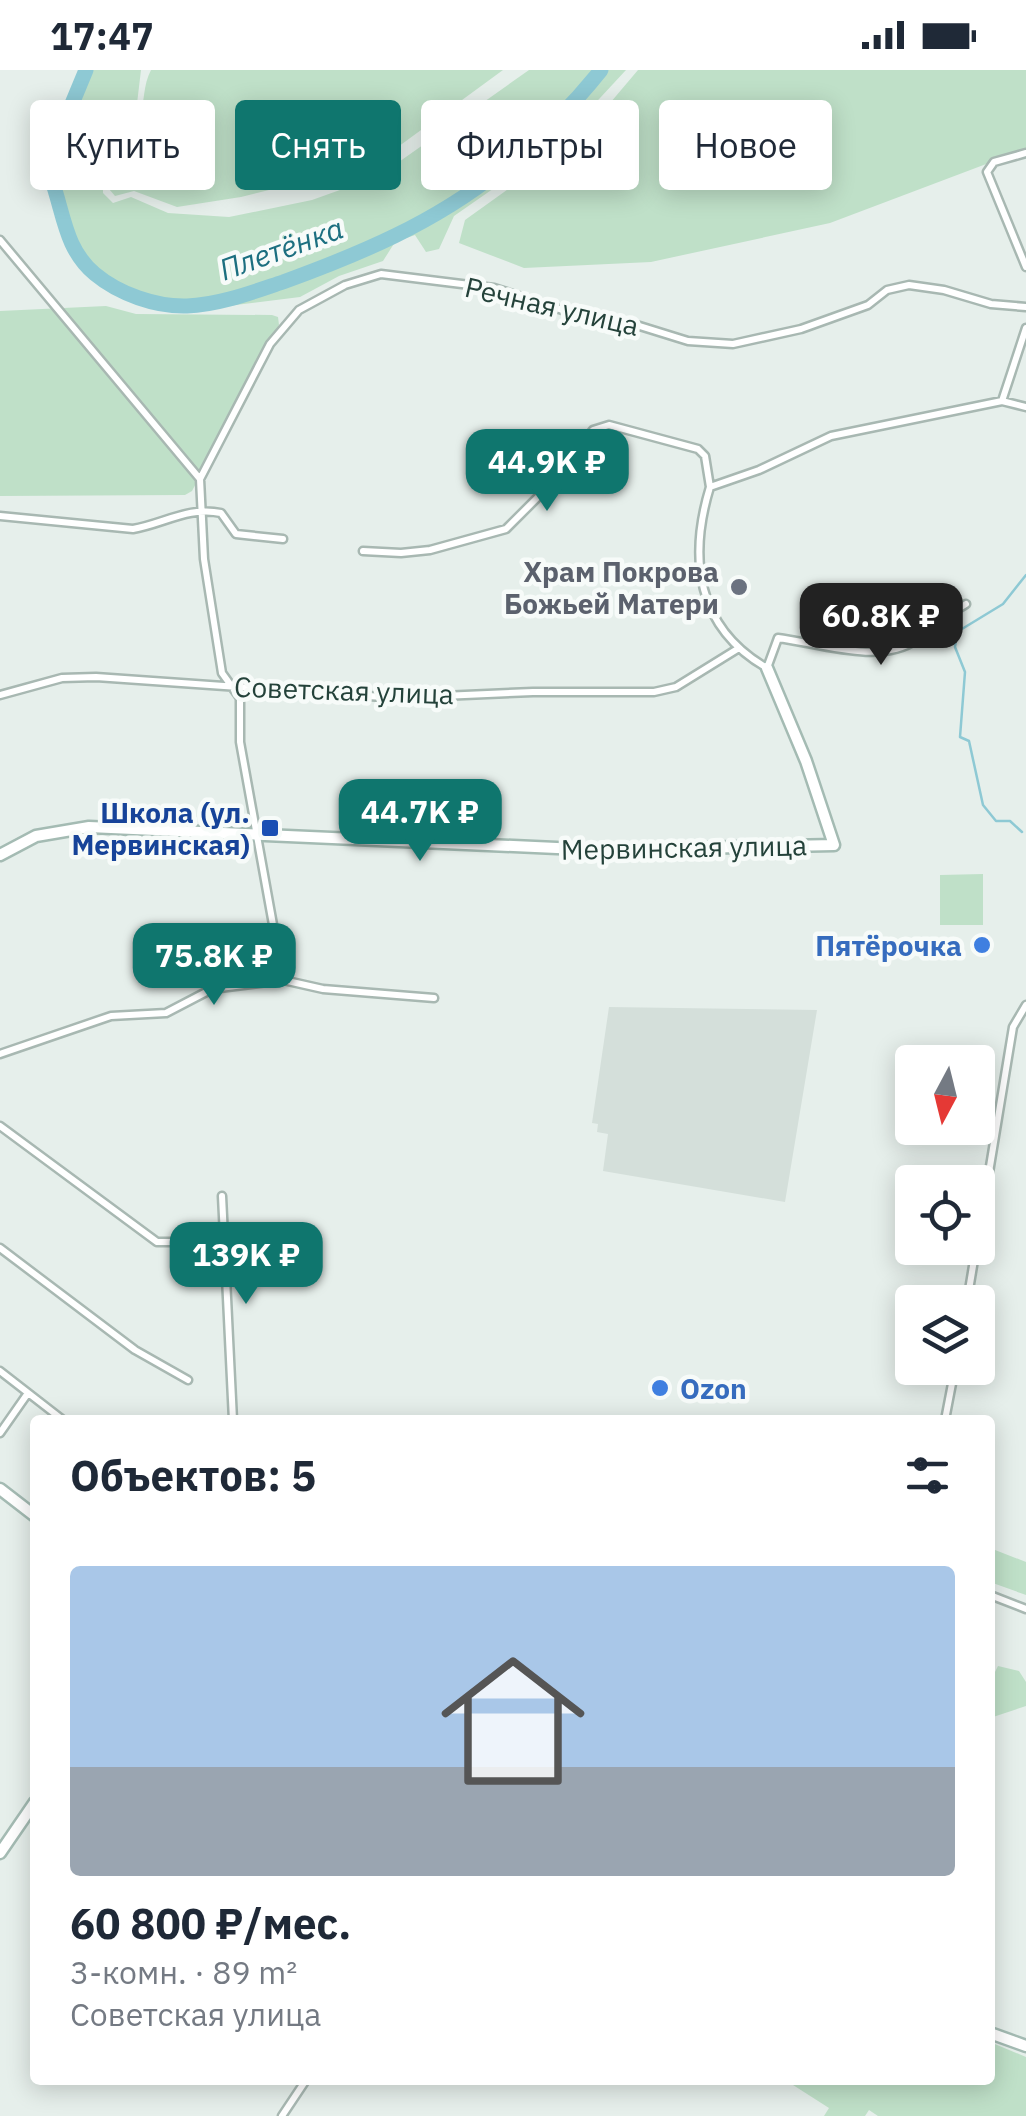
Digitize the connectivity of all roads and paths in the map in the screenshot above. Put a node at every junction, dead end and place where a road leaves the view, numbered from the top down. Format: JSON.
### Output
{"nodes":[{"id":1,"x":1026,"y":153,"type":"edge"},
{"id":2,"x":0,"y":240,"type":"edge"},
{"id":3,"x":1026,"y":266,"type":"edge"},
{"id":4,"x":1026,"y":307,"type":"edge"},
{"id":5,"x":1026,"y":328,"type":"edge"},
{"id":6,"x":1002,"y":401,"type":"junction"},
{"id":7,"x":1026,"y":407,"type":"edge"},
{"id":8,"x":200,"y":479,"type":"junction"},
{"id":9,"x":710,"y":487,"type":"junction"},
{"id":10,"x":202,"y":511,"type":"junction"},
{"id":11,"x":0,"y":516,"type":"edge"},
{"id":12,"x":284,"y":540,"type":"dead end"},
{"id":13,"x":363,"y":551,"type":"dead end"},
{"id":14,"x":966,"y":604,"type":"dead end"},
{"id":15,"x":739,"y":648,"type":"junction"},
{"id":16,"x":767,"y":668,"type":"junction"},
{"id":17,"x":232,"y":685,"type":"junction"},
{"id":18,"x":0,"y":695,"type":"edge"},
{"id":19,"x":258,"y":834,"type":"junction"},
{"id":20,"x":0,"y":855,"type":"edge"},
{"id":21,"x":283,"y":980,"type":"junction"},
{"id":22,"x":434,"y":998,"type":"dead end"},
{"id":23,"x":1026,"y":1006,"type":"edge"},
{"id":24,"x":0,"y":1054,"type":"edge"},
{"id":25,"x":0,"y":1126,"type":"edge"},
{"id":26,"x":990,"y":1165,"type":"edge"},
{"id":27,"x":222,"y":1196,"type":"dead end"},
{"id":28,"x":183,"y":1242,"type":"dead end"},
{"id":29,"x":0,"y":1248,"type":"edge"},
{"id":30,"x":0,"y":1371,"type":"edge"},
{"id":31,"x":188,"y":1380,"type":"dead end"},
{"id":32,"x":952,"y":1385,"type":"edge"},
{"id":33,"x":28,"y":1393,"type":"junction"},
{"id":34,"x":56,"y":1415,"type":"edge"},
{"id":35,"x":233,"y":1415,"type":"edge"},
{"id":36,"x":946,"y":1415,"type":"edge"},
{"id":37,"x":0,"y":1433,"type":"edge"},
{"id":38,"x":0,"y":1490,"type":"edge"},
{"id":39,"x":30,"y":1512,"type":"edge"},
{"id":40,"x":995,"y":1598,"type":"edge"},
{"id":41,"x":1026,"y":1609,"type":"edge"},
{"id":42,"x":30,"y":1809,"type":"edge"},
{"id":43,"x":0,"y":1852,"type":"edge"},
{"id":44,"x":995,"y":2035,"type":"edge"},
{"id":45,"x":1026,"y":2046,"type":"edge"},
{"id":46,"x":303,"y":2085,"type":"edge"},
{"id":47,"x":282,"y":2116,"type":"edge"}],
"edges":[{"from":1,"to":3,"type":"street"},
{"from":2,"to":8,"type":"street"},
{"from":4,"to":8,"type":"street","name":"Речная улица"},
{"from":5,"to":6,"type":"street"},
{"from":6,"to":7,"type":"street"},
{"from":6,"to":9,"type":"street"},
{"from":8,"to":10,"type":"street"},
{"from":9,"to":13,"type":"street"},
{"from":9,"to":15,"type":"street"},
{"from":10,"to":11,"type":"street"},
{"from":10,"to":12,"type":"street"},
{"from":10,"to":17,"type":"street"},
{"from":14,"to":16,"type":"street"},
{"from":15,"to":16,"type":"street"},
{"from":15,"to":17,"type":"street","name":"Советская улица"},
{"from":16,"to":19,"type":"street","name":"Мервинская улица"},
{"from":17,"to":18,"type":"street","name":"Советская улица"},
{"from":17,"to":19,"type":"street"},
{"from":19,"to":20,"type":"street","name":"Мервинская улица"},
{"from":19,"to":21,"type":"street"},
{"from":21,"to":22,"type":"street"},
{"from":21,"to":24,"type":"street"},
{"from":23,"to":26,"type":"street"},
{"from":25,"to":28,"type":"street"},
{"from":27,"to":35,"type":"street"},
{"from":29,"to":31,"type":"street"},
{"from":30,"to":33,"type":"street"},
{"from":32,"to":36,"type":"street"},
{"from":33,"to":34,"type":"street"},
{"from":33,"to":37,"type":"street"},
{"from":38,"to":39,"type":"street"},
{"from":40,"to":41,"type":"street"},
{"from":42,"to":43,"type":"street"},
{"from":44,"to":45,"type":"street"},
{"from":46,"to":47,"type":"street"}]}
